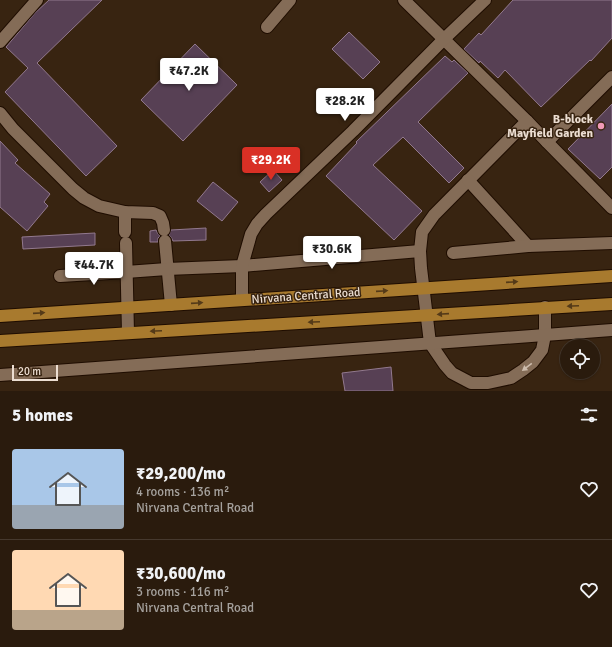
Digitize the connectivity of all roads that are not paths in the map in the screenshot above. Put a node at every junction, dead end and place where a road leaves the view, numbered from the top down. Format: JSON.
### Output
{"nodes":[{"id":1,"x":37,"y":0,"type":"edge"},
{"id":2,"x":290,"y":0,"type":"edge"},
{"id":3,"x":404,"y":0,"type":"edge"},
{"id":4,"x":484,"y":0,"type":"edge"},
{"id":5,"x":267,"y":27,"type":"dead end"},
{"id":6,"x":444,"y":39,"type":"junction"},
{"id":7,"x":0,"y":42,"type":"edge"},
{"id":8,"x":612,"y":77,"type":"edge"},
{"id":9,"x":0,"y":113,"type":"edge"},
{"id":10,"x":527,"y":121,"type":"junction"},
{"id":11,"x":547,"y":142,"type":"junction"},
{"id":12,"x":468,"y":180,"type":"junction"},
{"id":13,"x":612,"y":208,"type":"edge"},
{"id":14,"x":125,"y":212,"type":"junction"},
{"id":15,"x":612,"y":243,"type":"edge"},
{"id":16,"x":528,"y":246,"type":"junction"},
{"id":17,"x":420,"y":251,"type":"junction"},
{"id":18,"x":453,"y":253,"type":"dead end"},
{"id":19,"x":242,"y":266,"type":"junction"},
{"id":20,"x":167,"y":269,"type":"junction"},
{"id":21,"x":126,"y":272,"type":"junction"},
{"id":22,"x":60,"y":276,"type":"dead end"},
{"id":23,"x":612,"y":276,"type":"edge"},
{"id":24,"x":424,"y":288,"type":"junction"},
{"id":25,"x":242,"y":300,"type":"junction"},
{"id":26,"x":612,"y":304,"type":"edge"},
{"id":27,"x":170,"y":305,"type":"junction"},
{"id":28,"x":128,"y":307,"type":"junction"},
{"id":29,"x":545,"y":307,"type":"junction"},
{"id":30,"x":427,"y":315,"type":"junction"},
{"id":31,"x":0,"y":316,"type":"edge"},
{"id":32,"x":612,"y":330,"type":"edge"},
{"id":33,"x":128,"y":333,"type":"junction"},
{"id":34,"x":545,"y":335,"type":"junction"},
{"id":35,"x":0,"y":341,"type":"edge"},
{"id":36,"x":430,"y":343,"type":"junction"},
{"id":37,"x":0,"y":375,"type":"edge"},
{"id":38,"x":503,"y":386,"type":"edge"},
{"id":39,"x":472,"y":387,"type":"edge"}],
"edges":[{"from":1,"to":7,"type":"street"},
{"from":2,"to":5,"type":"street"},
{"from":3,"to":6,"type":"street"},
{"from":4,"to":6,"type":"street"},
{"from":6,"to":10,"type":"street"},
{"from":6,"to":19,"type":"street"},
{"from":8,"to":11,"type":"street"},
{"from":9,"to":14,"type":"street"},
{"from":10,"to":11,"type":"street"},
{"from":10,"to":12,"type":"street"},
{"from":11,"to":13,"type":"street"},
{"from":12,"to":16,"type":"street"},
{"from":12,"to":17,"type":"street"},
{"from":14,"to":20,"type":"street"},
{"from":14,"to":21,"type":"street"},
{"from":15,"to":16,"type":"street"},
{"from":16,"to":18,"type":"street"},
{"from":17,"to":19,"type":"street"},
{"from":17,"to":24,"type":"street"},
{"from":19,"to":20,"type":"street"},
{"from":19,"to":25,"type":"street"},
{"from":20,"to":21,"type":"street"},
{"from":20,"to":27,"type":"street"},
{"from":21,"to":22,"type":"street"},
{"from":21,"to":28,"type":"street"},
{"from":24,"to":23,"type":"main road","name":"Nirvana Central Road","one_way":true},
{"from":25,"to":24,"type":"main road","name":"Nirvana Central Road","one_way":true},
{"from":24,"to":30,"type":"street"},
{"from":27,"to":25,"type":"main road","name":"Nirvana Central Road","one_way":true},
{"from":26,"to":29,"type":"main road","one_way":true},
{"from":27,"to":28,"type":"main road","name":"Nirvana Central Road"},
{"from":31,"to":28,"type":"main road","name":"Nirvana Central Road","one_way":true},
{"from":28,"to":33,"type":"street"},
{"from":29,"to":30,"type":"main road","one_way":true},
{"from":29,"to":34,"type":"street"},
{"from":30,"to":33,"type":"main road","one_way":true},
{"from":30,"to":36,"type":"street"},
{"from":32,"to":34,"type":"street"},
{"from":33,"to":35,"type":"main road"},
{"from":34,"to":36,"type":"street"},
{"from":34,"to":38,"type":"street","one_way":true},
{"from":36,"to":37,"type":"street"},
{"from":36,"to":39,"type":"street"},
{"from":38,"to":39,"type":"street"}]}
